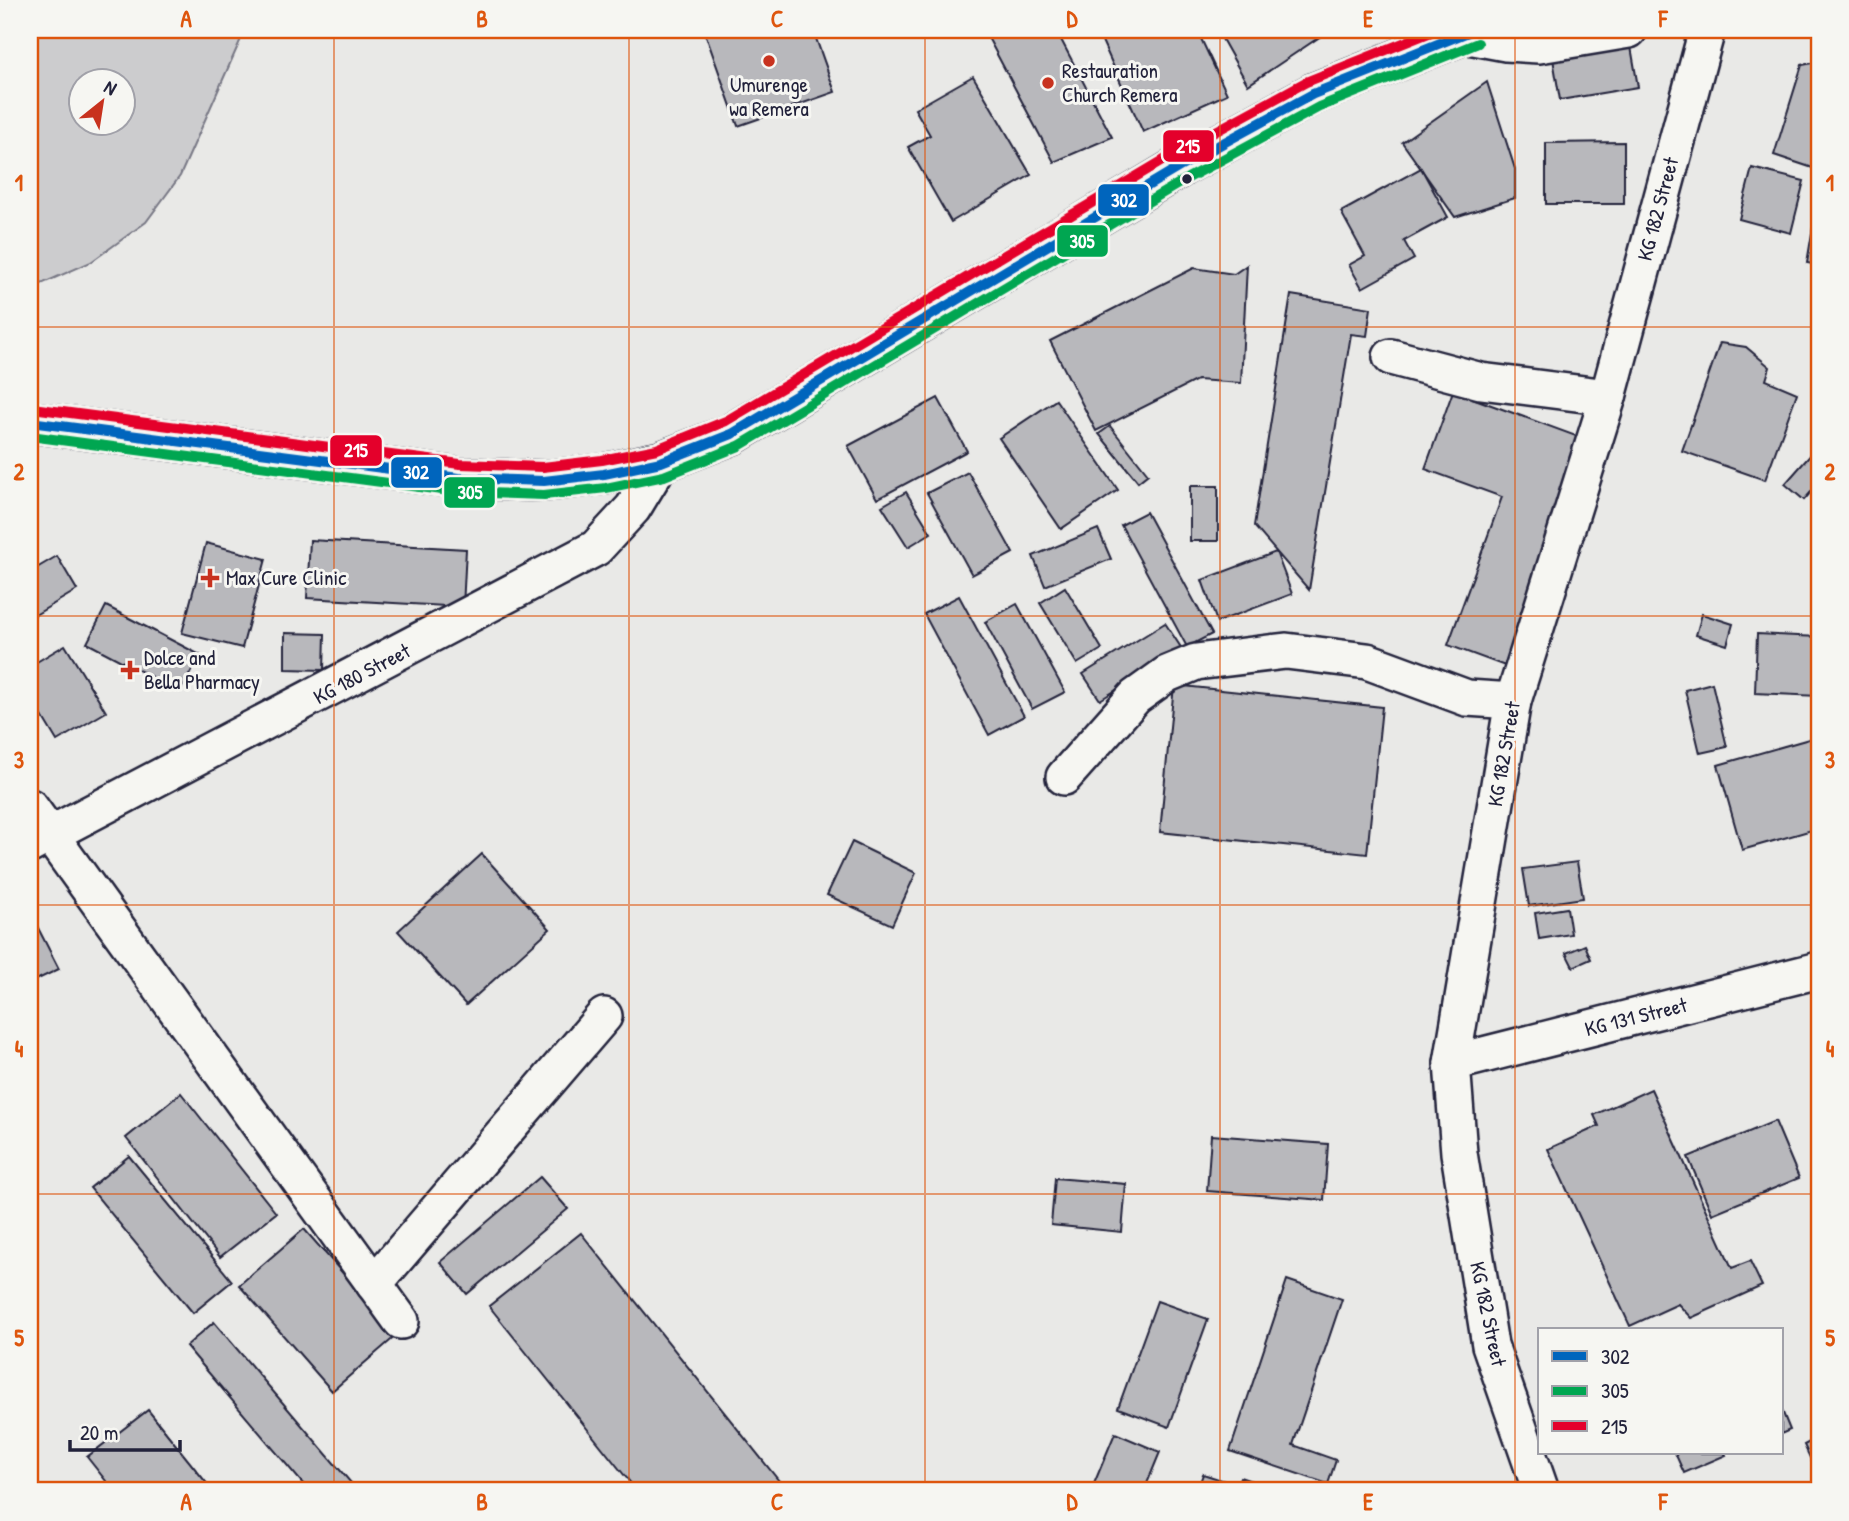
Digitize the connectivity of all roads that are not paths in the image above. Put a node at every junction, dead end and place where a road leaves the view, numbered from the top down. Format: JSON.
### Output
{"nodes":[{"id":1,"x":1629,"y":30,"type":"edge"},
{"id":2,"x":1707,"y":30,"type":"edge"},
{"id":3,"x":1465,"y":32,"type":"edge"},
{"id":4,"x":1391,"y":357,"type":"dead end"},
{"id":5,"x":1608,"y":397,"type":"junction"},
{"id":6,"x":30,"y":422,"type":"edge"},
{"id":7,"x":661,"y":462,"type":"junction"},
{"id":8,"x":1513,"y":701,"type":"junction"},
{"id":9,"x":1064,"y":777,"type":"dead end"},
{"id":10,"x":30,"y":807,"type":"edge"},
{"id":11,"x":40,"y":841,"type":"edge"},
{"id":12,"x":1819,"y":970,"type":"edge"},
{"id":13,"x":604,"y":1016,"type":"dead end"},
{"id":14,"x":1452,"y":1063,"type":"junction"},
{"id":15,"x":374,"y":1284,"type":"junction"},
{"id":16,"x":401,"y":1321,"type":"dead end"},
{"id":17,"x":1541,"y":1491,"type":"edge"}],
"edges":[{"from":1,"to":3,"type":"street"},
{"from":2,"to":5,"type":"street","name":"KG 182 Street"},
{"from":3,"to":7,"type":"main road"},
{"from":4,"to":5,"type":"street"},
{"from":5,"to":8,"type":"street","name":"KG 182 Street"},
{"from":6,"to":7,"type":"main road"},
{"from":7,"to":11,"type":"street","name":"KG 180 Street"},
{"from":8,"to":9,"type":"street"},
{"from":8,"to":14,"type":"street","name":"KG 182 Street"},
{"from":10,"to":11,"type":"street"},
{"from":11,"to":15,"type":"street"},
{"from":12,"to":14,"type":"street","name":"KG 131 Street"},
{"from":13,"to":15,"type":"street"},
{"from":14,"to":17,"type":"street","name":"KG 182 Street"},
{"from":15,"to":16,"type":"street"}]}
